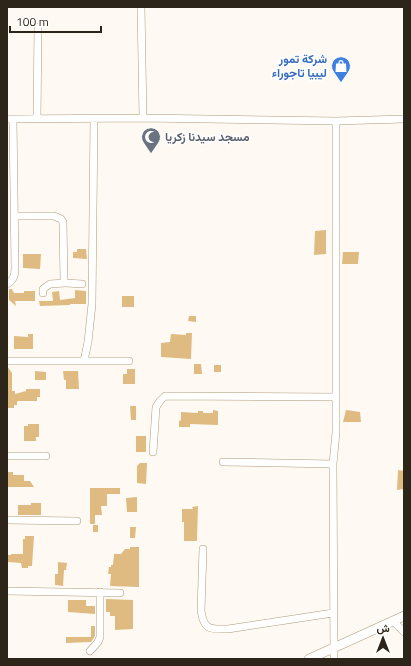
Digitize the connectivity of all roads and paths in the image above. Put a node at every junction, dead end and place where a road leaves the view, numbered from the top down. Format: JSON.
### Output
{"nodes":[{"id":1,"x":141,"y":7,"type":"edge"},
{"id":2,"x":38,"y":27,"type":"dead end"},
{"id":3,"x":143,"y":118,"type":"junction"},
{"id":4,"x":37,"y":119,"type":"junction"},
{"id":5,"x":94,"y":119,"type":"junction"},
{"id":6,"x":404,"y":119,"type":"edge"},
{"id":7,"x":10,"y":120,"type":"edge"},
{"id":8,"x":336,"y":121,"type":"junction"},
{"id":9,"x":16,"y":216,"type":"junction"},
{"id":10,"x":65,"y":283,"type":"junction"},
{"id":11,"x":7,"y":284,"type":"edge"},
{"id":12,"x":82,"y":284,"type":"dead end"},
{"id":13,"x":43,"y":292,"type":"dead end"},
{"id":14,"x":7,"y":361,"type":"edge"},
{"id":15,"x":84,"y":361,"type":"junction"},
{"id":16,"x":129,"y":361,"type":"dead end"},
{"id":17,"x":336,"y":398,"type":"junction"},
{"id":18,"x":152,"y":452,"type":"dead end"},
{"id":19,"x":7,"y":456,"type":"edge"},
{"id":20,"x":46,"y":456,"type":"dead end"},
{"id":21,"x":223,"y":462,"type":"dead end"},
{"id":22,"x":333,"y":464,"type":"junction"},
{"id":23,"x":7,"y":520,"type":"edge"},
{"id":24,"x":77,"y":521,"type":"dead end"},
{"id":25,"x":203,"y":549,"type":"dead end"},
{"id":26,"x":7,"y":591,"type":"edge"},
{"id":27,"x":100,"y":592,"type":"junction"},
{"id":28,"x":120,"y":593,"type":"dead end"},
{"id":29,"x":334,"y":613,"type":"junction"},
{"id":30,"x":404,"y":616,"type":"edge"},
{"id":31,"x":393,"y":621,"type":"junction"},
{"id":32,"x":404,"y":632,"type":"edge"},
{"id":33,"x":334,"y":648,"type":"junction"},
{"id":34,"x":90,"y":651,"type":"dead end"},
{"id":35,"x":319,"y":657,"type":"edge"},
{"id":36,"x":309,"y":659,"type":"edge"},
{"id":37,"x":334,"y":659,"type":"edge"}],
"edges":[{"from":1,"to":3,"type":"street"},
{"from":2,"to":4,"type":"street"},
{"from":3,"to":5,"type":"street"},
{"from":3,"to":8,"type":"street"},
{"from":4,"to":5,"type":"street"},
{"from":4,"to":7,"type":"street"},
{"from":5,"to":15,"type":"street"},
{"from":6,"to":8,"type":"street"},
{"from":7,"to":9,"type":"street"},
{"from":8,"to":17,"type":"street"},
{"from":9,"to":10,"type":"street"},
{"from":9,"to":11,"type":"street"},
{"from":10,"to":12,"type":"street"},
{"from":10,"to":13,"type":"street"},
{"from":14,"to":15,"type":"street"},
{"from":15,"to":16,"type":"street"},
{"from":17,"to":18,"type":"street"},
{"from":17,"to":22,"type":"street"},
{"from":19,"to":20,"type":"street"},
{"from":21,"to":22,"type":"street"},
{"from":22,"to":29,"type":"street"},
{"from":23,"to":24,"type":"street"},
{"from":25,"to":29,"type":"street"},
{"from":26,"to":27,"type":"street"},
{"from":27,"to":28,"type":"street"},
{"from":27,"to":34,"type":"street"},
{"from":29,"to":33,"type":"street"},
{"from":30,"to":31,"type":"street"},
{"from":31,"to":32,"type":"street"},
{"from":31,"to":33,"type":"street"},
{"from":33,"to":35,"type":"street"},
{"from":33,"to":37,"type":"street"},
{"from":35,"to":36,"type":"street"}]}
